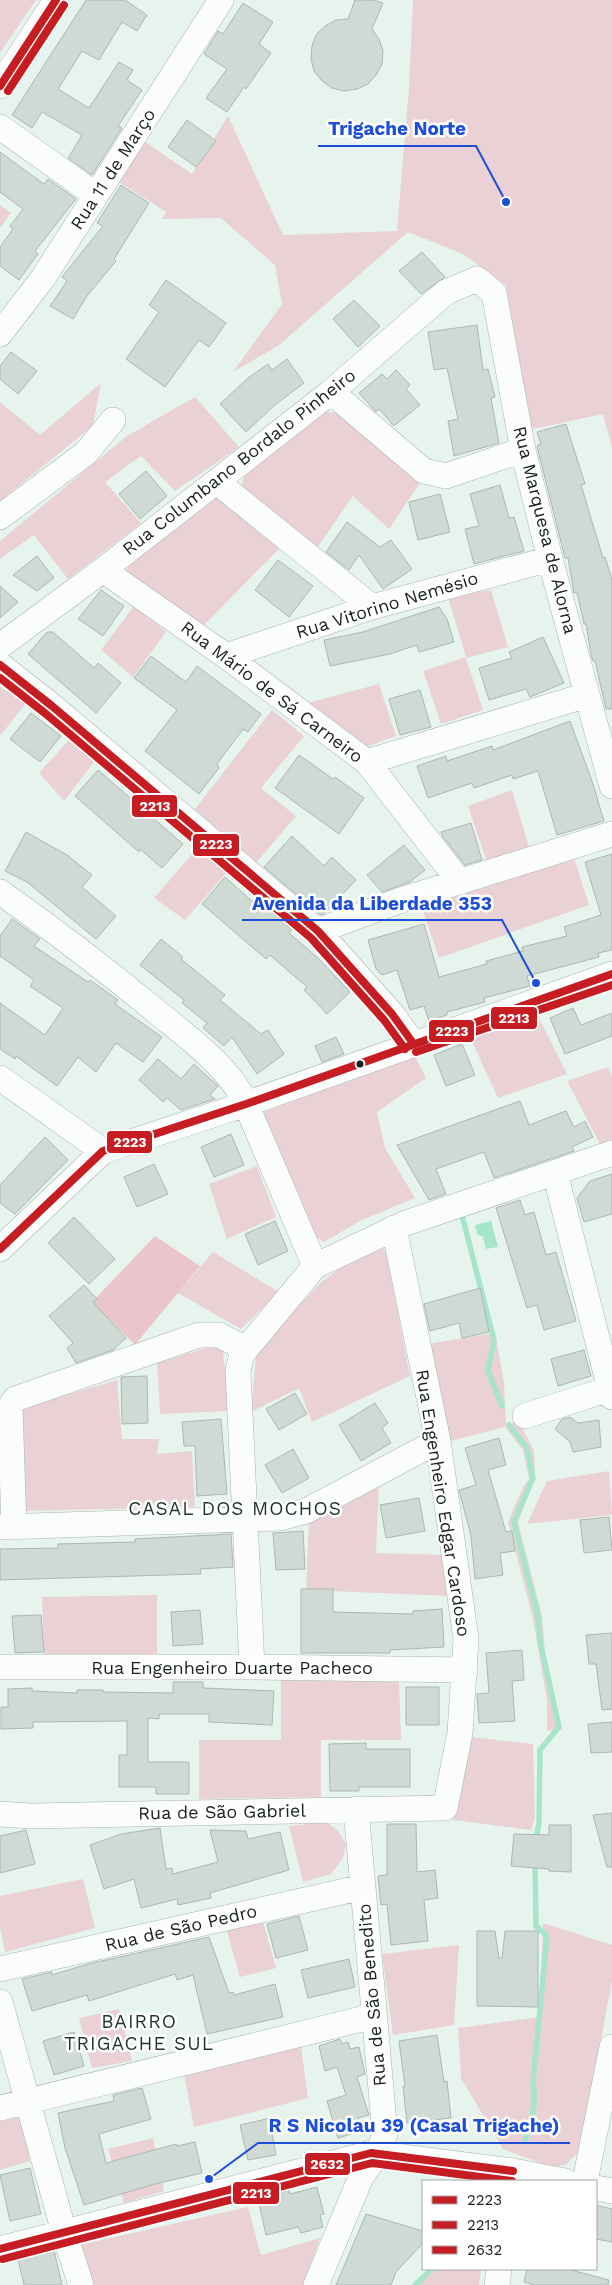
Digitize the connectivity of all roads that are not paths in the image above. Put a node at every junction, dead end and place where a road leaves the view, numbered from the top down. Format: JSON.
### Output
{"nodes":[{"id":1,"x":56,"y":0,"type":"edge"},
{"id":2,"x":222,"y":0,"type":"edge"},
{"id":3,"x":0,"y":86,"type":"edge"},
{"id":4,"x":0,"y":127,"type":"edge"},
{"id":5,"x":96,"y":195,"type":"junction"},
{"id":6,"x":477,"y":279,"type":"joint"},
{"id":7,"x":0,"y":334,"type":"edge"},
{"id":8,"x":331,"y":392,"type":"junction"},
{"id":9,"x":113,"y":420,"type":"dead end"},
{"id":10,"x":523,"y":450,"type":"junction"},
{"id":11,"x":217,"y":482,"type":"junction"},
{"id":12,"x":0,"y":517,"type":"edge"},
{"id":13,"x":550,"y":559,"type":"junction"},
{"id":14,"x":103,"y":570,"type":"junction"},
{"id":15,"x":372,"y":607,"type":"junction"},
{"id":16,"x":0,"y":646,"type":"edge"},
{"id":17,"x":226,"y":656,"type":"junction"},
{"id":18,"x":0,"y":666,"type":"edge"},
{"id":19,"x":587,"y":696,"type":"junction"},
{"id":20,"x":367,"y":762,"type":"junction"},
{"id":21,"x":612,"y":786,"type":"edge"},
{"id":22,"x":612,"y":834,"type":"edge"},
{"id":23,"x":460,"y":882,"type":"junction"},
{"id":24,"x":1,"y":896,"type":"edge"},
{"id":25,"x":318,"y":931,"type":"junction"},
{"id":26,"x":612,"y":974,"type":"edge"},
{"id":27,"x":414,"y":1043,"type":"junction"},
{"id":28,"x":0,"y":1078,"type":"edge"},
{"id":29,"x":246,"y":1104,"type":"junction"},
{"id":30,"x":103,"y":1151,"type":"junction"},
{"id":31,"x":612,"y":1153,"type":"edge"},
{"id":32,"x":555,"y":1173,"type":"junction"},
{"id":33,"x":394,"y":1228,"type":"junction"},
{"id":34,"x":0,"y":1249,"type":"edge"},
{"id":35,"x":314,"y":1266,"type":"junction"},
{"id":36,"x":246,"y":1349,"type":"junction"},
{"id":37,"x":612,"y":1391,"type":"edge"},
{"id":38,"x":525,"y":1416,"type":"dead end"},
{"id":39,"x":438,"y":1441,"type":"junction"},
{"id":40,"x":245,"y":1519,"type":"junction"},
{"id":41,"x":7,"y":1527,"type":"edge"},
{"id":42,"x":0,"y":1667,"type":"edge"},
{"id":43,"x":252,"y":1667,"type":"junction"},
{"id":44,"x":465,"y":1670,"type":"junction"},
{"id":45,"x":445,"y":1808,"type":"joint"},
{"id":46,"x":356,"y":1809,"type":"junction"},
{"id":47,"x":0,"y":1814,"type":"edge"},
{"id":48,"x":363,"y":1886,"type":"junction"},
{"id":49,"x":0,"y":1969,"type":"edge"},
{"id":50,"x":0,"y":2002,"type":"edge"},
{"id":51,"x":374,"y":2016,"type":"junction"},
{"id":52,"x":612,"y":2046,"type":"edge"},
{"id":53,"x":28,"y":2101,"type":"junction"},
{"id":54,"x":0,"y":2108,"type":"edge"},
{"id":55,"x":378,"y":2152,"type":"junction"},
{"id":56,"x":513,"y":2176,"type":"edge"},
{"id":57,"x":554,"y":2180,"type":"edge"},
{"id":58,"x":585,"y":2180,"type":"edge"},
{"id":59,"x":597,"y":2188,"type":"edge"},
{"id":60,"x":612,"y":2191,"type":"edge"},
{"id":61,"x":64,"y":2232,"type":"junction"},
{"id":62,"x":0,"y":2249,"type":"edge"},
{"id":63,"x":500,"y":2270,"type":"edge"},
{"id":64,"x":81,"y":2285,"type":"edge"},
{"id":65,"x":316,"y":2285,"type":"edge"},
{"id":66,"x":497,"y":2285,"type":"edge"}],
"edges":[{"from":1,"to":3,"type":"street"},
{"from":2,"to":5,"type":"street","name":"Rua 11 de Março"},
{"from":4,"to":5,"type":"street"},
{"from":5,"to":7,"type":"street","name":"Rua 11 de Março"},
{"from":6,"to":8,"type":"street","name":"Rua Columbano Bordalo Pinheiro"},
{"from":6,"to":10,"type":"street","name":"Rua Marquesa de Alorna"},
{"from":8,"to":10,"type":"street"},
{"from":8,"to":11,"type":"street","name":"Rua Columbano Bordalo Pinheiro"},
{"from":9,"to":12,"type":"street"},
{"from":10,"to":13,"type":"street","name":"Rua Marquesa de Alorna"},
{"from":11,"to":14,"type":"street","name":"Rua Columbano Bordalo Pinheiro"},
{"from":11,"to":15,"type":"street"},
{"from":13,"to":15,"type":"street","name":"Rua Vitorino Nemésio"},
{"from":13,"to":19,"type":"street","name":"Rua Marquesa de Alorna"},
{"from":14,"to":16,"type":"street","name":"Rua Columbano Bordalo Pinheiro"},
{"from":14,"to":17,"type":"street","name":"Rua Mário de Sá Carneiro"},
{"from":15,"to":17,"type":"street","name":"Rua Vitorino Nemésio"},
{"from":17,"to":20,"type":"street","name":"Rua Mário de Sá Carneiro"},
{"from":18,"to":25,"type":"street"},
{"from":19,"to":20,"type":"street"},
{"from":19,"to":21,"type":"street","name":"Rua Marquesa de Alorna"},
{"from":20,"to":23,"type":"street","name":"Rua Mário de Sá Carneiro"},
{"from":22,"to":23,"type":"street"},
{"from":23,"to":25,"type":"street"},
{"from":24,"to":29,"type":"street"},
{"from":25,"to":27,"type":"street"},
{"from":26,"to":27,"type":"street"},
{"from":27,"to":29,"type":"street"},
{"from":28,"to":30,"type":"street"},
{"from":29,"to":30,"type":"street"},
{"from":29,"to":35,"type":"street"},
{"from":30,"to":34,"type":"street"},
{"from":31,"to":32,"type":"street"},
{"from":32,"to":33,"type":"street"},
{"from":32,"to":37,"type":"street"},
{"from":33,"to":35,"type":"street"},
{"from":33,"to":39,"type":"street","name":"Rua Engenheiro Edgar Cardoso"},
{"from":35,"to":36,"type":"street"},
{"from":36,"to":40,"type":"street"},
{"from":36,"to":41,"type":"street"},
{"from":37,"to":38,"type":"street"},
{"from":39,"to":40,"type":"street"},
{"from":39,"to":44,"type":"street","name":"Rua Engenheiro Edgar Cardoso"},
{"from":40,"to":41,"type":"street"},
{"from":40,"to":43,"type":"street"},
{"from":42,"to":43,"type":"street","name":"Rua Engenheiro Duarte Pacheco"},
{"from":43,"to":44,"type":"street","name":"Rua Engenheiro Duarte Pacheco"},
{"from":44,"to":45,"type":"street","name":"Rua Engenheiro Edgar Cardoso"},
{"from":45,"to":46,"type":"street","name":"Rua de São Gabriel"},
{"from":46,"to":47,"type":"street","name":"Rua de São Gabriel"},
{"from":46,"to":48,"type":"street","name":"Rua de São Benedito"},
{"from":48,"to":49,"type":"street","name":"Rua de São Pedro"},
{"from":48,"to":51,"type":"street","name":"Rua de São Benedito"},
{"from":50,"to":53,"type":"street"},
{"from":51,"to":53,"type":"street"},
{"from":51,"to":55,"type":"street","name":"Rua de São Benedito"},
{"from":52,"to":58,"type":"street"},
{"from":53,"to":54,"type":"street"},
{"from":53,"to":61,"type":"street"},
{"from":55,"to":56,"type":"street"},
{"from":55,"to":61,"type":"street"},
{"from":55,"to":65,"type":"street","name":"Rua de São Benedito"},
{"from":56,"to":57,"type":"street"},
{"from":59,"to":60,"type":"street"},
{"from":61,"to":62,"type":"street"},
{"from":61,"to":64,"type":"street"},
{"from":63,"to":66,"type":"street"}]}
